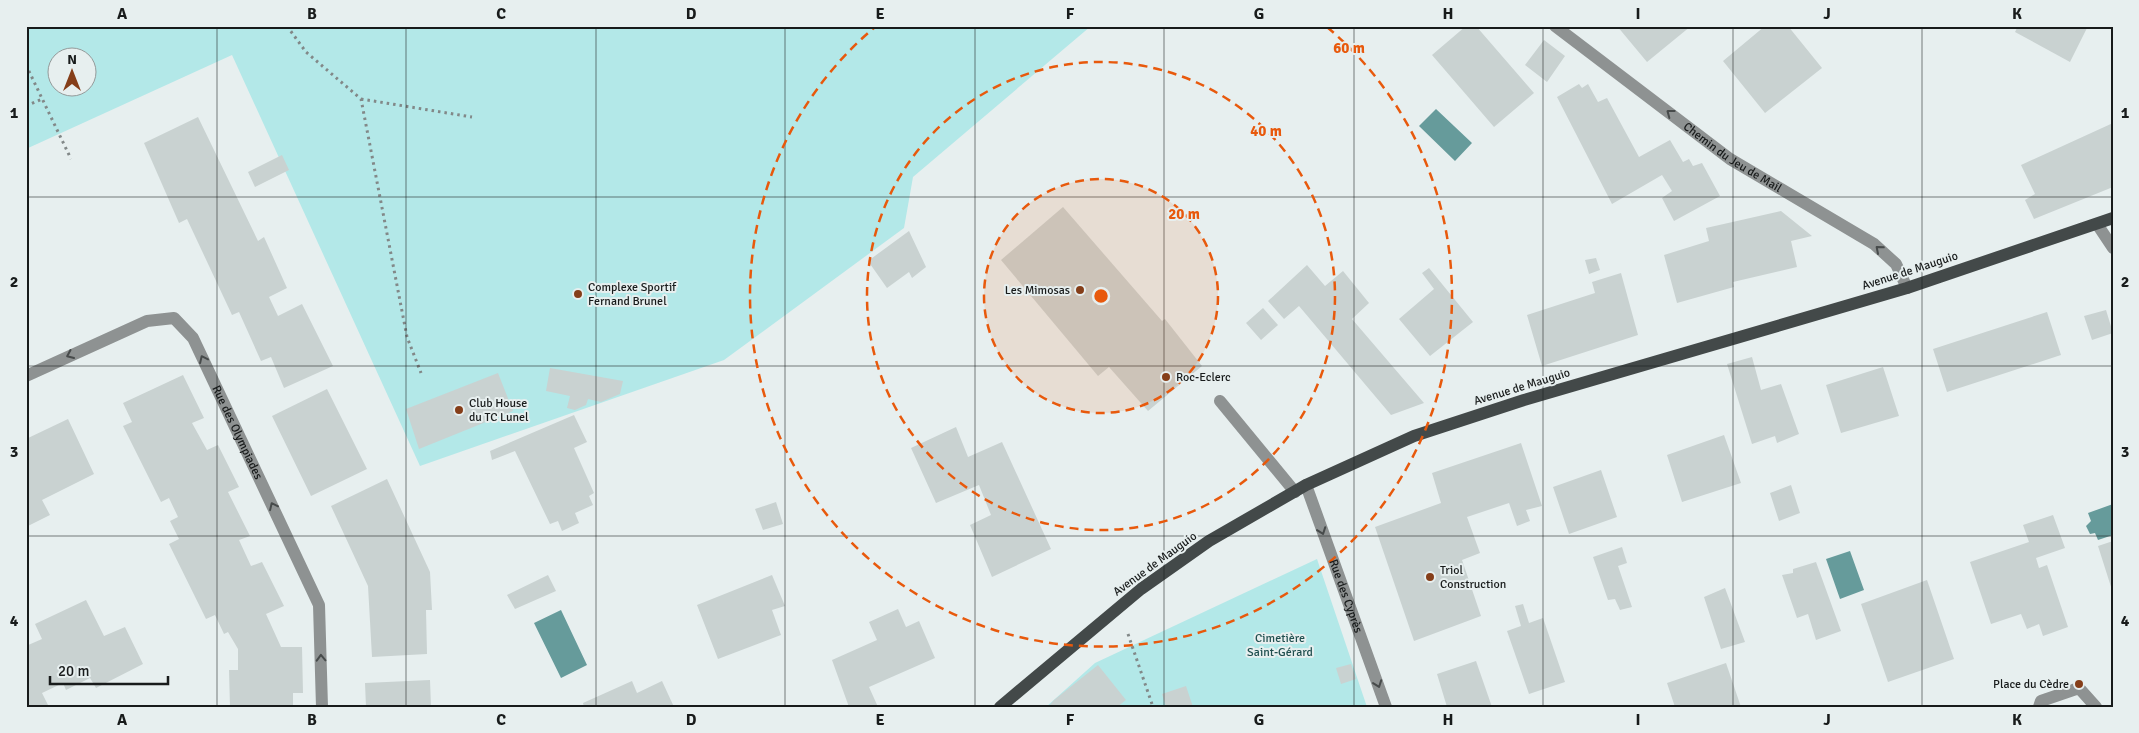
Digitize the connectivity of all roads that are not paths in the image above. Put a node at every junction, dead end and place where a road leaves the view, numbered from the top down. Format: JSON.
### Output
{"nodes":[{"id":1,"x":1555,"y":26,"type":"edge"},
{"id":2,"x":2113,"y":218,"type":"edge"},
{"id":3,"x":2097,"y":224,"type":"junction"},
{"id":4,"x":2113,"y":248,"type":"edge"},
{"id":5,"x":1907,"y":288,"type":"junction"},
{"id":6,"x":26,"y":376,"type":"edge"},
{"id":7,"x":1220,"y":401,"type":"dead end"},
{"id":8,"x":1300,"y":489,"type":"junction"},
{"id":9,"x":322,"y":707,"type":"edge"},
{"id":10,"x":1000,"y":707,"type":"edge"},
{"id":11,"x":1386,"y":707,"type":"edge"},
{"id":12,"x":2039,"y":707,"type":"edge"},
{"id":13,"x":2096,"y":707,"type":"edge"}],
"edges":[{"from":5,"to":1,"type":"street","name":"Chemin du Jeu de Mail","one_way":true},
{"from":2,"to":3,"type":"main road","name":"Avenue de Mauguio"},
{"from":3,"to":4,"type":"street"},
{"from":3,"to":5,"type":"main road","name":"Avenue de Mauguio"},
{"from":5,"to":8,"type":"main road","name":"Avenue de Mauguio"},
{"from":9,"to":6,"type":"street","name":"Rue des Olympiades","one_way":true},
{"from":7,"to":8,"type":"street","name":"Rue des Cyprès"},
{"from":8,"to":10,"type":"main road","name":"Avenue de Mauguio"},
{"from":8,"to":11,"type":"street","name":"Rue des Cyprès","one_way":true},
{"from":12,"to":13,"type":"street"}]}
